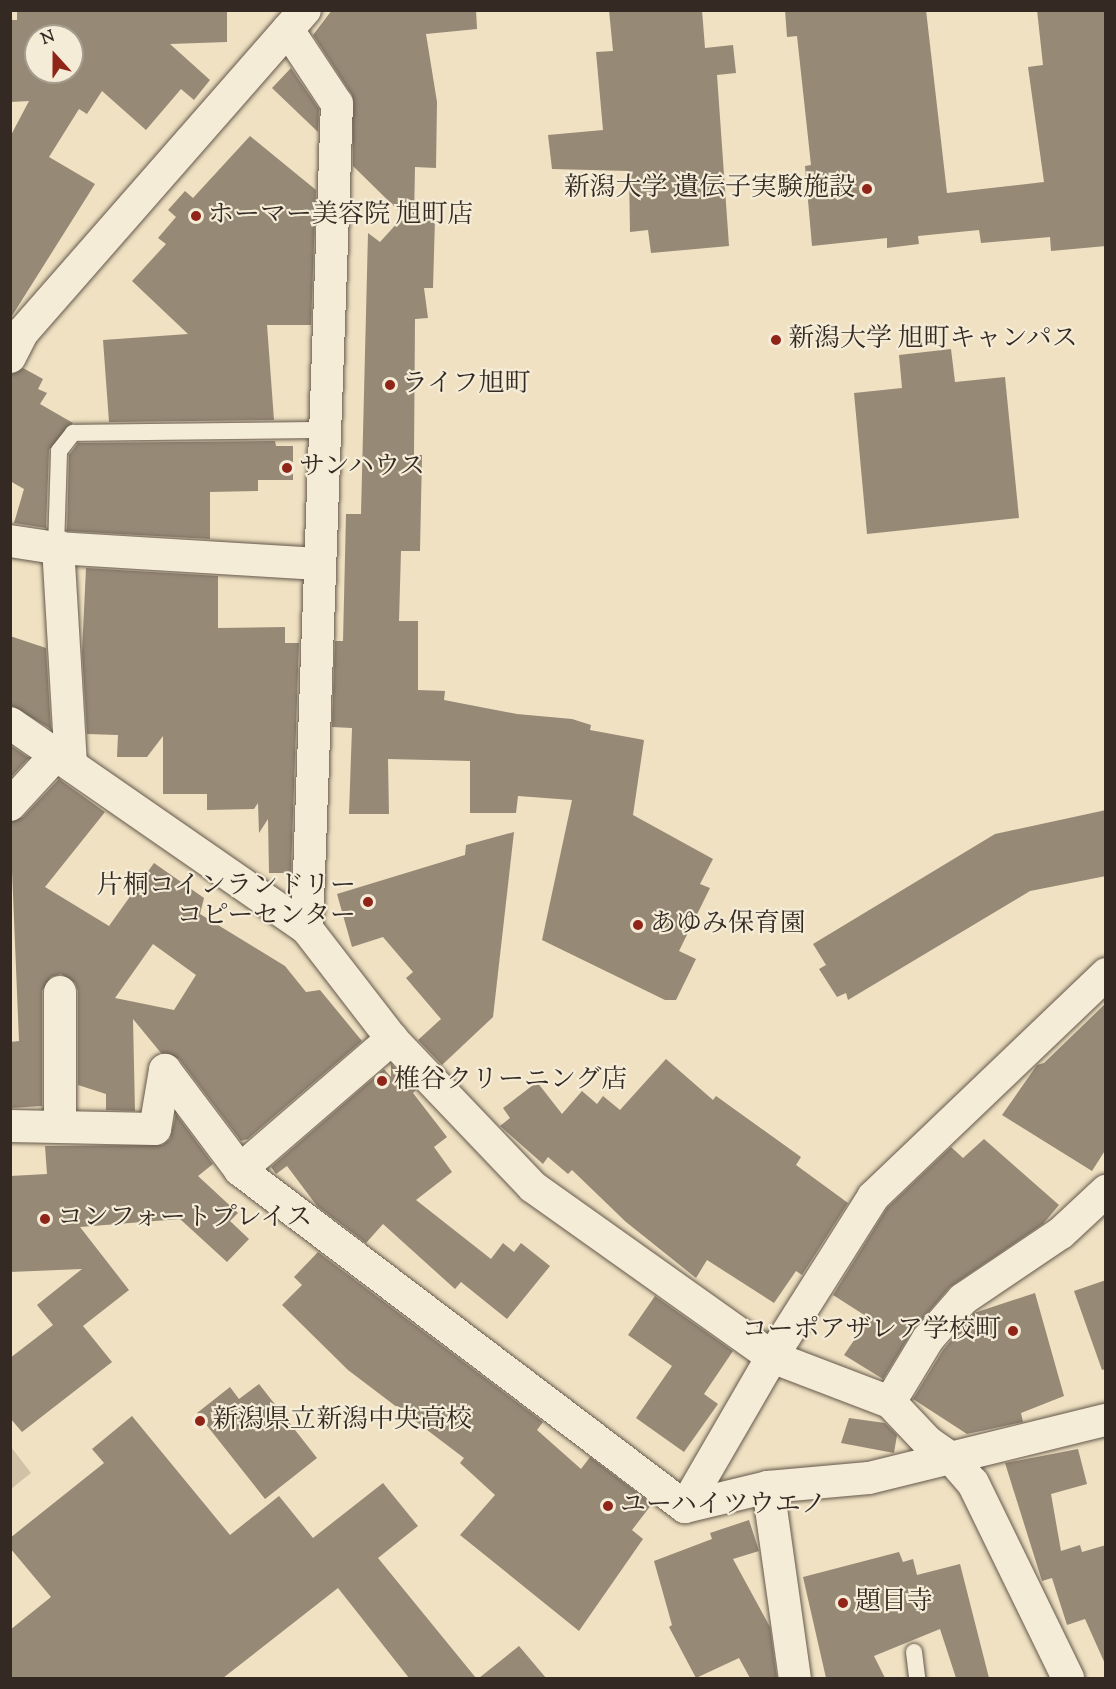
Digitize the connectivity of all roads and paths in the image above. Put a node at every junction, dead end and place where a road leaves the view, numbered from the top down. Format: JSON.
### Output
{"nodes":[{"id":1,"x":297,"y":20,"type":"edge"},
{"id":2,"x":10,"y":357,"type":"edge"},
{"id":3,"x":328,"y":430,"type":"junction"},
{"id":4,"x":10,"y":541,"type":"edge"},
{"id":5,"x":57,"y":547,"type":"junction"},
{"id":6,"x":320,"y":564,"type":"junction"},
{"id":7,"x":10,"y":723,"type":"edge"},
{"id":8,"x":64,"y":760,"type":"junction"},
{"id":9,"x":10,"y":805,"type":"edge"},
{"id":10,"x":307,"y":929,"type":"junction"},
{"id":11,"x":1105,"y":976,"type":"edge"},
{"id":12,"x":60,"y":992,"type":"dead end"},
{"id":13,"x":392,"y":1039,"type":"junction"},
{"id":14,"x":10,"y":1126,"type":"edge"},
{"id":15,"x":60,"y":1127,"type":"junction"},
{"id":16,"x":240,"y":1170,"type":"junction"},
{"id":17,"x":1106,"y":1191,"type":"edge"},
{"id":18,"x":772,"y":1357,"type":"junction"},
{"id":19,"x":890,"y":1402,"type":"junction"},
{"id":20,"x":1106,"y":1420,"type":"edge"},
{"id":21,"x":951,"y":1458,"type":"junction"},
{"id":22,"x":768,"y":1487,"type":"junction"},
{"id":23,"x":686,"y":1507,"type":"junction"},
{"id":24,"x":914,"y":1652,"type":"dead end"},
{"id":25,"x":795,"y":1678,"type":"edge"},
{"id":26,"x":917,"y":1678,"type":"edge"},
{"id":27,"x":1068,"y":1678,"type":"edge"}],
"edges":[{"from":1,"to":2,"type":"street"},
{"from":1,"to":3,"type":"street"},
{"from":3,"to":5,"type":"lane"},
{"from":3,"to":6,"type":"street"},
{"from":4,"to":5,"type":"street"},
{"from":5,"to":6,"type":"street"},
{"from":5,"to":8,"type":"street"},
{"from":6,"to":10,"type":"street"},
{"from":7,"to":8,"type":"street"},
{"from":8,"to":9,"type":"street"},
{"from":8,"to":10,"type":"street"},
{"from":10,"to":13,"type":"street"},
{"from":11,"to":18,"type":"street"},
{"from":12,"to":15,"type":"street"},
{"from":13,"to":16,"type":"street"},
{"from":13,"to":18,"type":"street"},
{"from":14,"to":15,"type":"street"},
{"from":15,"to":16,"type":"street"},
{"from":16,"to":23,"type":"street"},
{"from":17,"to":19,"type":"street"},
{"from":18,"to":19,"type":"street"},
{"from":18,"to":23,"type":"street"},
{"from":19,"to":21,"type":"street"},
{"from":20,"to":21,"type":"street"},
{"from":21,"to":22,"type":"street"},
{"from":21,"to":27,"type":"street"},
{"from":22,"to":23,"type":"street"},
{"from":22,"to":25,"type":"street"},
{"from":24,"to":26,"type":"lane"}]}
